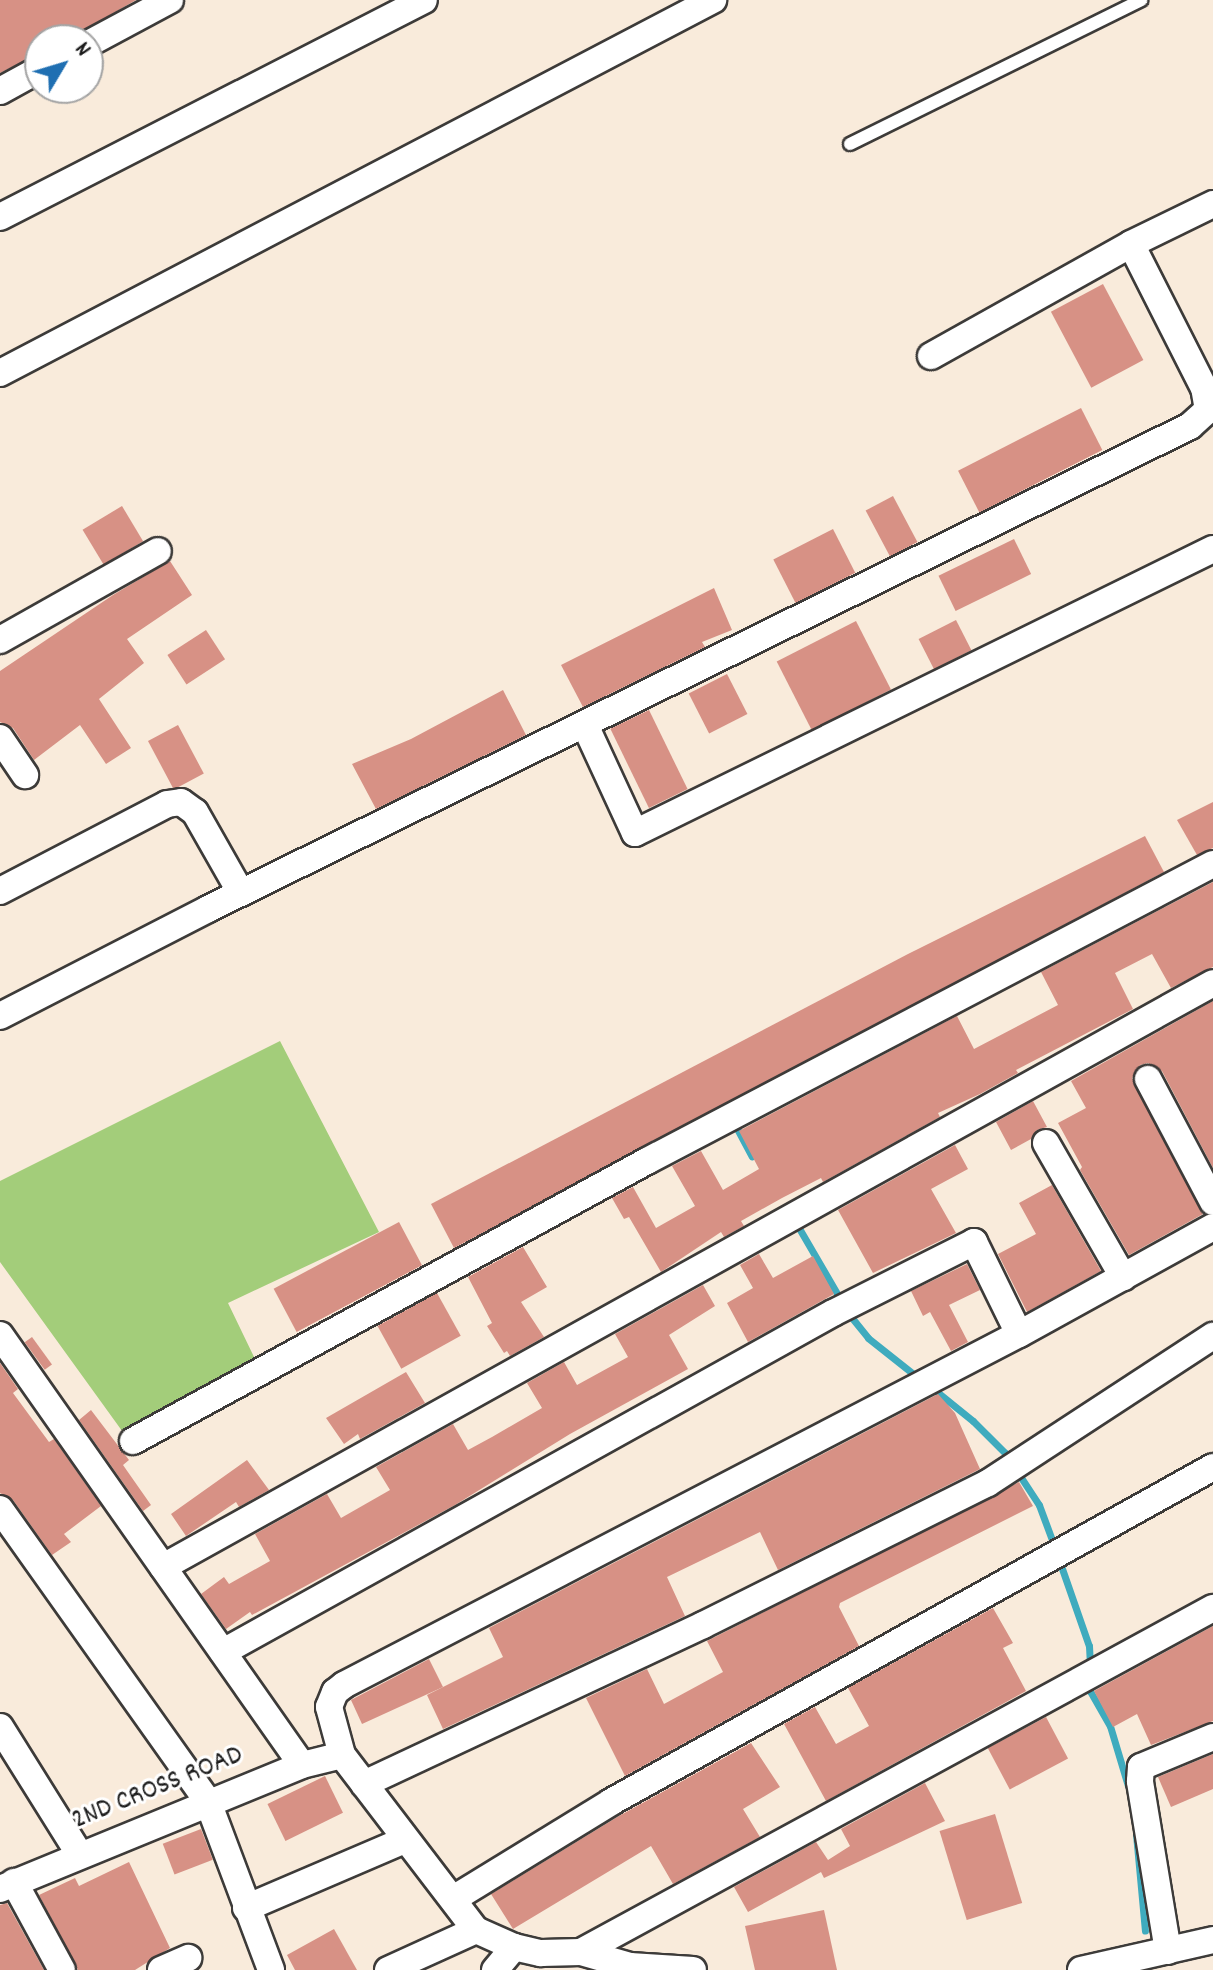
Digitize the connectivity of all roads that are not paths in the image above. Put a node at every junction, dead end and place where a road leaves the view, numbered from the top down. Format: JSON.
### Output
{"nodes":[{"id":1,"x":170,"y":0,"type":"edge"},
{"id":2,"x":424,"y":0,"type":"edge"},
{"id":3,"x":713,"y":0,"type":"edge"},
{"id":4,"x":1141,"y":0,"type":"edge"},
{"id":5,"x":104,"y":35,"type":"edge"},
{"id":6,"x":24,"y":78,"type":"edge"},
{"id":7,"x":0,"y":91,"type":"edge"},
{"id":8,"x":850,"y":144,"type":"dead end"},
{"id":9,"x":1213,"y":204,"type":"edge"},
{"id":10,"x":0,"y":217,"type":"edge"},
{"id":11,"x":1131,"y":244,"type":"junction"},
{"id":12,"x":931,"y":356,"type":"dead end"},
{"id":13,"x":0,"y":373,"type":"edge"},
{"id":14,"x":1210,"y":414,"type":"edge"},
{"id":15,"x":1213,"y":549,"type":"edge"},
{"id":16,"x":158,"y":551,"type":"dead end"},
{"id":17,"x":0,"y":640,"type":"edge"},
{"id":18,"x":585,"y":725,"type":"junction"},
{"id":19,"x":0,"y":738,"type":"edge"},
{"id":20,"x":25,"y":775,"type":"dead end"},
{"id":21,"x":1213,"y":864,"type":"edge"},
{"id":22,"x":0,"y":891,"type":"edge"},
{"id":23,"x":241,"y":893,"type":"junction"},
{"id":24,"x":1213,"y":983,"type":"edge"},
{"id":25,"x":0,"y":1016,"type":"edge"},
{"id":26,"x":1148,"y":1079,"type":"dead end"},
{"id":27,"x":1046,"y":1143,"type":"dead end"},
{"id":28,"x":1213,"y":1202,"type":"edge"},
{"id":29,"x":1213,"y":1227,"type":"edge"},
{"id":30,"x":1123,"y":1277,"type":"junction"},
{"id":31,"x":1019,"y":1334,"type":"junction"},
{"id":32,"x":0,"y":1335,"type":"edge"},
{"id":33,"x":1213,"y":1336,"type":"edge"},
{"id":34,"x":133,"y":1441,"type":"dead end"},
{"id":35,"x":1213,"y":1467,"type":"edge"},
{"id":36,"x":0,"y":1509,"type":"edge"},
{"id":37,"x":163,"y":1567,"type":"junction"},
{"id":38,"x":1213,"y":1608,"type":"edge"},
{"id":39,"x":223,"y":1652,"type":"junction"},
{"id":40,"x":0,"y":1727,"type":"edge"},
{"id":41,"x":1213,"y":1737,"type":"edge"},
{"id":42,"x":342,"y":1755,"type":"junction"},
{"id":43,"x":302,"y":1765,"type":"junction"},
{"id":44,"x":364,"y":1784,"type":"junction"},
{"id":45,"x":208,"y":1802,"type":"junction"},
{"id":46,"x":405,"y":1840,"type":"junction"},
{"id":47,"x":80,"y":1855,"type":"junction"},
{"id":48,"x":7,"y":1885,"type":"edge"},
{"id":49,"x":453,"y":1899,"type":"junction"},
{"id":50,"x":246,"y":1908,"type":"junction"},
{"id":51,"x":476,"y":1930,"type":"junction"},
{"id":52,"x":1213,"y":1940,"type":"edge"},
{"id":53,"x":514,"y":1947,"type":"junction"},
{"id":54,"x":1168,"y":1951,"type":"junction"},
{"id":55,"x":581,"y":1952,"type":"junction"},
{"id":56,"x":188,"y":1958,"type":"dead end"},
{"id":57,"x":62,"y":1970,"type":"edge"},
{"id":58,"x":161,"y":1970,"type":"edge"},
{"id":59,"x":271,"y":1970,"type":"edge"},
{"id":60,"x":388,"y":1970,"type":"edge"},
{"id":61,"x":495,"y":1970,"type":"edge"},
{"id":62,"x":693,"y":1970,"type":"edge"},
{"id":63,"x":1081,"y":1970,"type":"edge"}],
"edges":[{"from":1,"to":5,"type":"street"},
{"from":2,"to":10,"type":"street"},
{"from":3,"to":13,"type":"street"},
{"from":4,"to":8,"type":"lane"},
{"from":6,"to":7,"type":"street"},
{"from":9,"to":11,"type":"street"},
{"from":11,"to":12,"type":"street"},
{"from":11,"to":14,"type":"street"},
{"from":14,"to":18,"type":"street"},
{"from":15,"to":18,"type":"street"},
{"from":16,"to":17,"type":"street"},
{"from":18,"to":23,"type":"street"},
{"from":19,"to":20,"type":"street"},
{"from":21,"to":34,"type":"street"},
{"from":22,"to":23,"type":"street"},
{"from":23,"to":25,"type":"street"},
{"from":24,"to":37,"type":"street"},
{"from":26,"to":28,"type":"street"},
{"from":27,"to":30,"type":"street"},
{"from":29,"to":30,"type":"street"},
{"from":30,"to":31,"type":"street"},
{"from":31,"to":39,"type":"street"},
{"from":31,"to":42,"type":"street"},
{"from":32,"to":37,"type":"street"},
{"from":33,"to":44,"type":"street"},
{"from":35,"to":49,"type":"street"},
{"from":36,"to":45,"type":"street"},
{"from":37,"to":39,"type":"street"},
{"from":38,"to":55,"type":"street"},
{"from":39,"to":43,"type":"street"},
{"from":40,"to":47,"type":"street"},
{"from":41,"to":54,"type":"street"},
{"from":42,"to":43,"type":"street","name":"2ND CROSS ROAD"},
{"from":42,"to":44,"type":"street"},
{"from":43,"to":45,"type":"street","name":"2ND CROSS ROAD"},
{"from":44,"to":46,"type":"street"},
{"from":45,"to":47,"type":"street","name":"2ND CROSS ROAD"},
{"from":45,"to":50,"type":"street"},
{"from":46,"to":49,"type":"street"},
{"from":46,"to":50,"type":"street"},
{"from":47,"to":48,"type":"street","name":"2ND CROSS ROAD"},
{"from":48,"to":57,"type":"street"},
{"from":49,"to":51,"type":"street"},
{"from":50,"to":59,"type":"street"},
{"from":51,"to":53,"type":"street"},
{"from":51,"to":60,"type":"street"},
{"from":52,"to":54,"type":"street"},
{"from":53,"to":55,"type":"street"},
{"from":53,"to":61,"type":"street"},
{"from":54,"to":63,"type":"street"},
{"from":55,"to":62,"type":"street"},
{"from":56,"to":58,"type":"street"}]}
